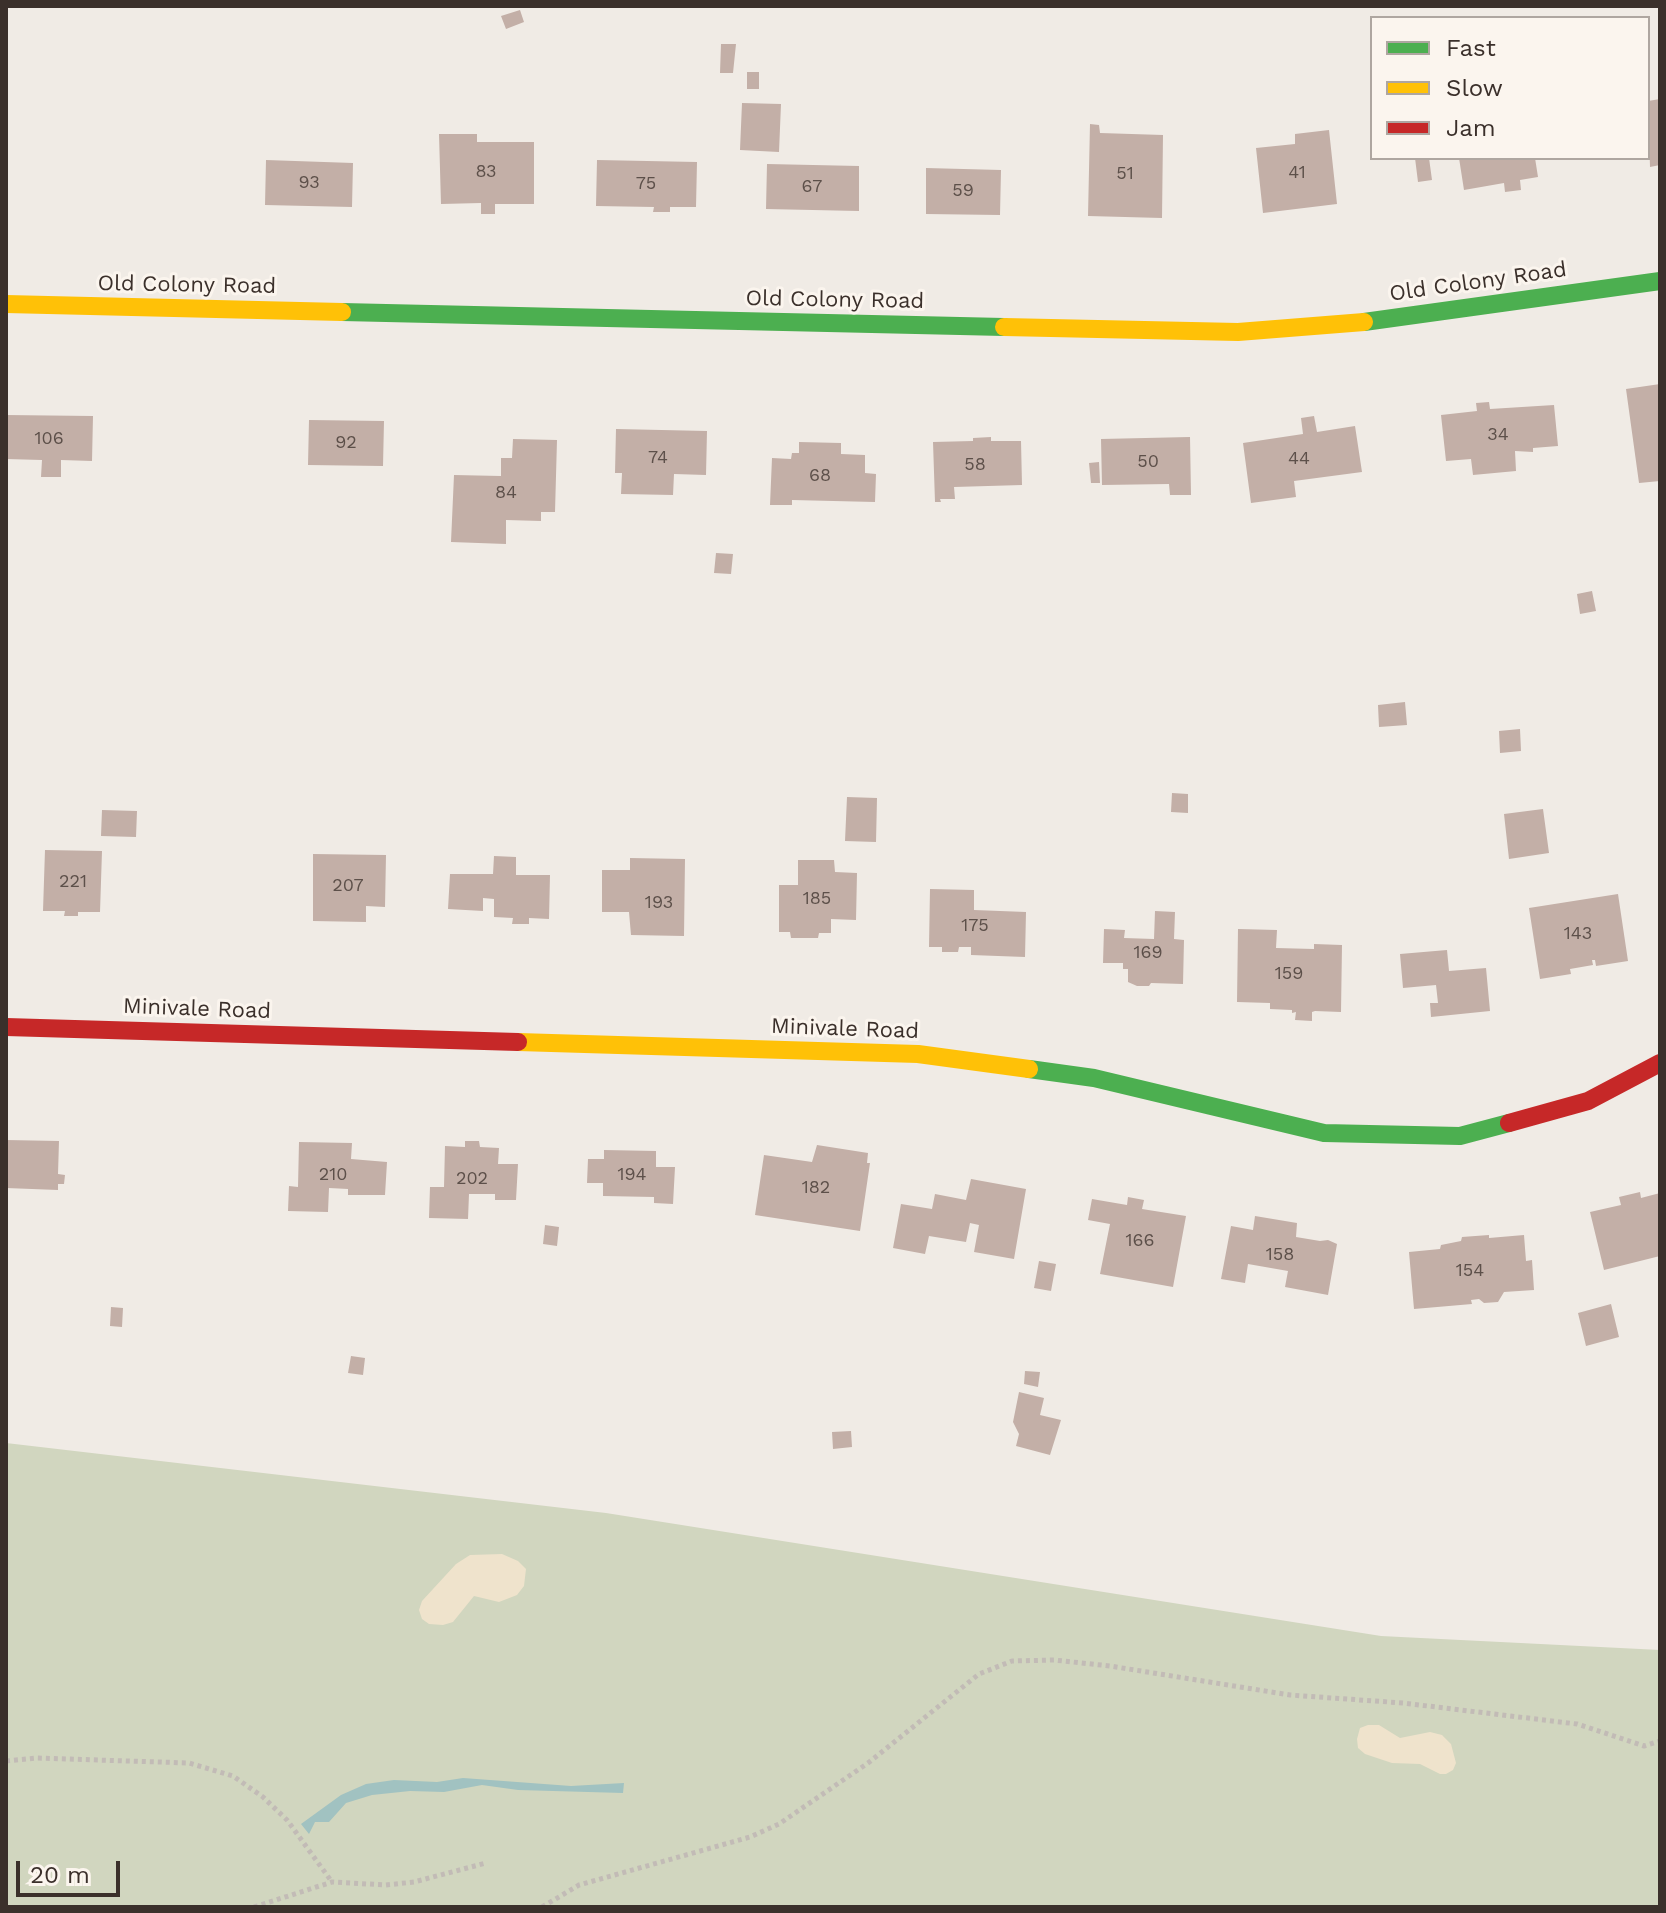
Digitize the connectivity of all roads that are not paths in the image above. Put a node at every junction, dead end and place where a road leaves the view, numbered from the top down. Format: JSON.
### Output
{"nodes":[{"id":1,"x":1660,"y":281,"type":"edge"},
{"id":2,"x":6,"y":304,"type":"edge"},
{"id":3,"x":6,"y":1027,"type":"edge"},
{"id":4,"x":1660,"y":1063,"type":"edge"}],
"edges":[{"from":1,"to":2,"type":"street","name":"Old Colony Road"},
{"from":3,"to":4,"type":"street","name":"Minivale Road"}]}
